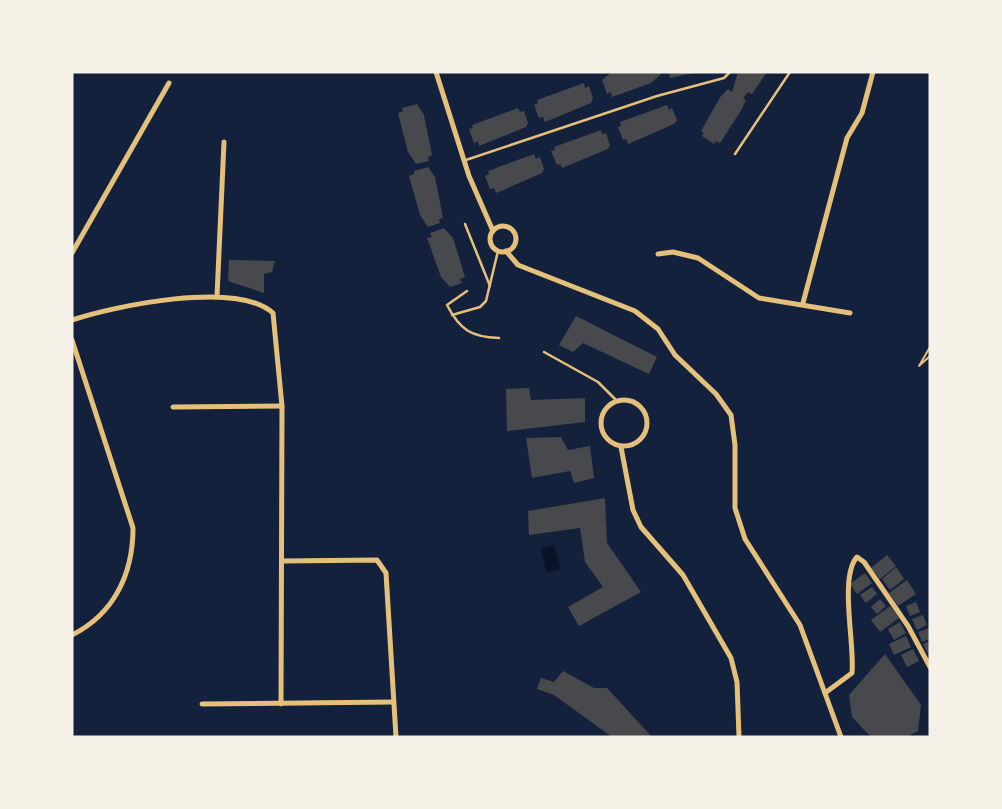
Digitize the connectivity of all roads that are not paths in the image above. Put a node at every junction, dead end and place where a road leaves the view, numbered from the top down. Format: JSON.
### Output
{"nodes":[{"id":1,"x":436,"y":72,"type":"edge"},
{"id":2,"x":730,"y":72,"type":"edge"},
{"id":3,"x":790,"y":72,"type":"edge"},
{"id":4,"x":873,"y":72,"type":"edge"},
{"id":5,"x":169,"y":83,"type":"dead end"},
{"id":6,"x":224,"y":142,"type":"dead end"},
{"id":7,"x":735,"y":154,"type":"dead end"},
{"id":8,"x":466,"y":160,"type":"junction"},
{"id":9,"x":465,"y":224,"type":"dead end"},
{"id":10,"x":492,"y":231,"type":"junction"},
{"id":11,"x":498,"y":251,"type":"junction"},
{"id":12,"x":506,"y":251,"type":"junction"},
{"id":13,"x":72,"y":253,"type":"edge"},
{"id":14,"x":658,"y":254,"type":"dead end"},
{"id":15,"x":490,"y":286,"type":"junction"},
{"id":16,"x":467,"y":291,"type":"dead end"},
{"id":17,"x":217,"y":296,"type":"junction"},
{"id":18,"x":803,"y":303,"type":"junction"},
{"id":19,"x":850,"y":313,"type":"dead end"},
{"id":20,"x":452,"y":315,"type":"junction"},
{"id":21,"x":72,"y":320,"type":"edge"},
{"id":22,"x":499,"y":338,"type":"dead end"},
{"id":23,"x":72,"y":340,"type":"edge"},
{"id":24,"x":544,"y":352,"type":"dead end"},
{"id":25,"x":617,"y":401,"type":"junction"},
{"id":26,"x":282,"y":406,"type":"junction"},
{"id":27,"x":173,"y":407,"type":"dead end"},
{"id":28,"x":621,"y":447,"type":"junction"},
{"id":29,"x":283,"y":561,"type":"junction"},
{"id":30,"x":72,"y":635,"type":"edge"},
{"id":31,"x":930,"y":667,"type":"edge"},
{"id":32,"x":825,"y":693,"type":"junction"},
{"id":33,"x":393,"y":702,"type":"junction"},
{"id":34,"x":202,"y":704,"type":"dead end"},
{"id":35,"x":281,"y":704,"type":"junction"},
{"id":36,"x":396,"y":737,"type":"edge"},
{"id":37,"x":739,"y":737,"type":"edge"},
{"id":38,"x":841,"y":737,"type":"edge"}],
"edges":[{"from":1,"to":8,"type":"street"},
{"from":2,"to":8,"type":"lane"},
{"from":3,"to":7,"type":"lane"},
{"from":4,"to":18,"type":"street"},
{"from":5,"to":13,"type":"street"},
{"from":6,"to":17,"type":"street"},
{"from":8,"to":10,"type":"street"},
{"from":9,"to":15,"type":"lane"},
{"from":10,"to":11,"type":"street"},
{"from":10,"to":12,"type":"street"},
{"from":11,"to":12,"type":"street"},
{"from":11,"to":15,"type":"lane"},
{"from":12,"to":32,"type":"street"},
{"from":14,"to":18,"type":"street"},
{"from":15,"to":20,"type":"lane"},
{"from":16,"to":20,"type":"lane"},
{"from":17,"to":21,"type":"street"},
{"from":17,"to":26,"type":"street"},
{"from":18,"to":19,"type":"street"},
{"from":20,"to":22,"type":"lane"},
{"from":23,"to":30,"type":"street"},
{"from":24,"to":25,"type":"lane"},
{"from":25,"to":28,"type":"street"},
{"from":25,"to":28,"type":"street"},
{"from":26,"to":27,"type":"street"},
{"from":26,"to":29,"type":"street"},
{"from":28,"to":37,"type":"street"},
{"from":29,"to":33,"type":"street"},
{"from":29,"to":35,"type":"street"},
{"from":31,"to":32,"type":"street"},
{"from":32,"to":38,"type":"street"},
{"from":33,"to":35,"type":"street"},
{"from":33,"to":36,"type":"street"},
{"from":34,"to":35,"type":"street"}]}
